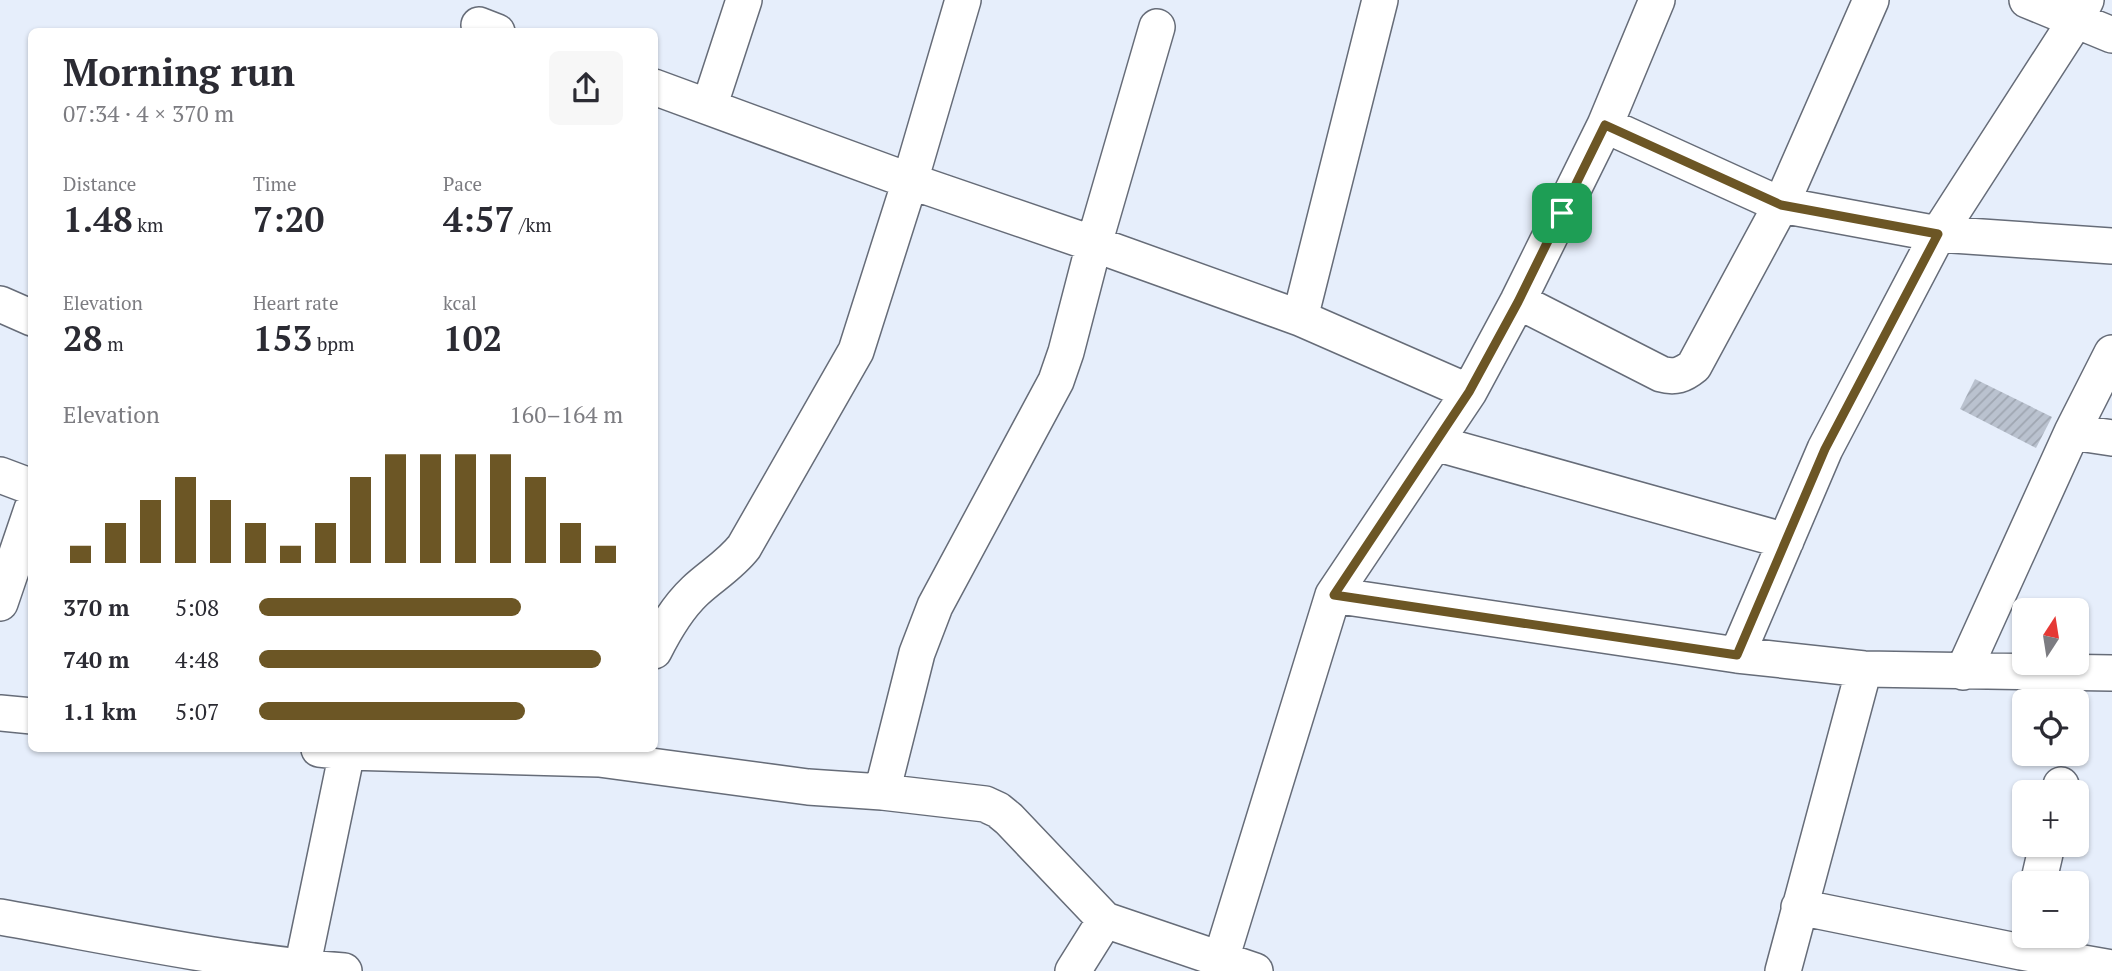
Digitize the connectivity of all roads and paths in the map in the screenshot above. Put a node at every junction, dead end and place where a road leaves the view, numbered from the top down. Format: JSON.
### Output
{"nodes":[{"id":1,"x":744,"y":0,"type":"edge"},
{"id":2,"x":963,"y":0,"type":"edge"},
{"id":3,"x":1380,"y":0,"type":"edge"},
{"id":4,"x":1657,"y":0,"type":"edge"},
{"id":5,"x":1871,"y":0,"type":"edge"},
{"id":6,"x":2027,"y":0,"type":"edge"},
{"id":7,"x":2081,"y":10,"type":"edge"},
{"id":8,"x":1157,"y":27,"type":"dead end"},
{"id":9,"x":2112,"y":35,"type":"edge"},
{"id":10,"x":658,"y":88,"type":"edge"},
{"id":11,"x":709,"y":107,"type":"junction"},
{"id":12,"x":1605,"y":125,"type":"junction"},
{"id":13,"x":910,"y":181,"type":"junction"},
{"id":14,"x":1781,"y":205,"type":"junction"},
{"id":15,"x":1938,"y":234,"type":"junction"},
{"id":16,"x":1094,"y":244,"type":"junction"},
{"id":17,"x":2112,"y":246,"type":"edge"},
{"id":18,"x":1518,"y":302,"type":"junction"},
{"id":19,"x":0,"y":304,"type":"edge"},
{"id":20,"x":28,"y":316,"type":"edge"},
{"id":21,"x":1300,"y":317,"type":"junction"},
{"id":22,"x":2112,"y":353,"type":"edge"},
{"id":23,"x":1469,"y":392,"type":"junction"},
{"id":24,"x":2072,"y":432,"type":"junction"},
{"id":25,"x":2112,"y":438,"type":"edge"},
{"id":26,"x":1436,"y":443,"type":"junction"},
{"id":27,"x":0,"y":475,"type":"edge"},
{"id":28,"x":28,"y":486,"type":"edge"},
{"id":29,"x":28,"y":521,"type":"edge"},
{"id":30,"x":1786,"y":541,"type":"junction"},
{"id":31,"x":1334,"y":595,"type":"junction"},
{"id":32,"x":0,"y":603,"type":"edge"},
{"id":33,"x":658,"y":643,"type":"edge"},
{"id":34,"x":1737,"y":655,"type":"junction"},
{"id":35,"x":1864,"y":669,"type":"junction"},
{"id":36,"x":1963,"y":671,"type":"junction"},
{"id":37,"x":2112,"y":673,"type":"edge"},
{"id":38,"x":0,"y":713,"type":"edge"},
{"id":39,"x":28,"y":716,"type":"edge"},
{"id":40,"x":333,"y":752,"type":"edge"},
{"id":41,"x":423,"y":752,"type":"edge"},
{"id":42,"x":602,"y":754,"type":"edge"},
{"id":43,"x":882,"y":792,"type":"junction"},
{"id":44,"x":1799,"y":907,"type":"junction"},
{"id":45,"x":0,"y":916,"type":"edge"},
{"id":46,"x":1105,"y":920,"type":"junction"},
{"id":47,"x":2020,"y":953,"type":"edge"},
{"id":48,"x":144,"y":957,"type":"edge"},
{"id":49,"x":1221,"y":959,"type":"junction"},
{"id":50,"x":302,"y":968,"type":"junction"},
{"id":51,"x":2112,"y":968,"type":"edge"},
{"id":52,"x":344,"y":971,"type":"edge"},
{"id":53,"x":1073,"y":971,"type":"edge"},
{"id":54,"x":1255,"y":971,"type":"edge"},
{"id":55,"x":1783,"y":971,"type":"edge"}],
"edges":[{"from":1,"to":11,"type":"street"},
{"from":2,"to":13,"type":"street"},
{"from":3,"to":21,"type":"street"},
{"from":4,"to":12,"type":"street"},
{"from":5,"to":14,"type":"street"},
{"from":6,"to":7,"type":"street"},
{"from":7,"to":9,"type":"street"},
{"from":7,"to":15,"type":"street"},
{"from":8,"to":16,"type":"street"},
{"from":10,"to":11,"type":"street"},
{"from":11,"to":13,"type":"street"},
{"from":12,"to":14,"type":"street"},
{"from":12,"to":18,"type":"street"},
{"from":13,"to":16,"type":"street"},
{"from":13,"to":33,"type":"street"},
{"from":14,"to":15,"type":"street"},
{"from":14,"to":18,"type":"street"},
{"from":15,"to":17,"type":"street"},
{"from":15,"to":30,"type":"street"},
{"from":16,"to":21,"type":"street"},
{"from":16,"to":43,"type":"street"},
{"from":18,"to":23,"type":"street"},
{"from":19,"to":20,"type":"street"},
{"from":21,"to":23,"type":"street"},
{"from":22,"to":24,"type":"street"},
{"from":23,"to":26,"type":"street"},
{"from":24,"to":25,"type":"street"},
{"from":24,"to":36,"type":"street"},
{"from":26,"to":30,"type":"street"},
{"from":26,"to":31,"type":"street"},
{"from":27,"to":28,"type":"street"},
{"from":29,"to":32,"type":"street"},
{"from":30,"to":34,"type":"street"},
{"from":31,"to":34,"type":"street"},
{"from":31,"to":49,"type":"street"},
{"from":34,"to":35,"type":"street"},
{"from":35,"to":36,"type":"street"},
{"from":35,"to":44,"type":"street"},
{"from":36,"to":37,"type":"street"},
{"from":38,"to":39,"type":"street"},
{"from":40,"to":50,"type":"street"},
{"from":41,"to":42,"type":"street"},
{"from":42,"to":43,"type":"street"},
{"from":43,"to":46,"type":"street"},
{"from":44,"to":47,"type":"street"},
{"from":44,"to":55,"type":"street"},
{"from":45,"to":48,"type":"street"},
{"from":46,"to":49,"type":"street"},
{"from":46,"to":53,"type":"street"},
{"from":47,"to":51,"type":"street"},
{"from":48,"to":50,"type":"street"},
{"from":49,"to":54,"type":"street"},
{"from":50,"to":52,"type":"street"}]}
